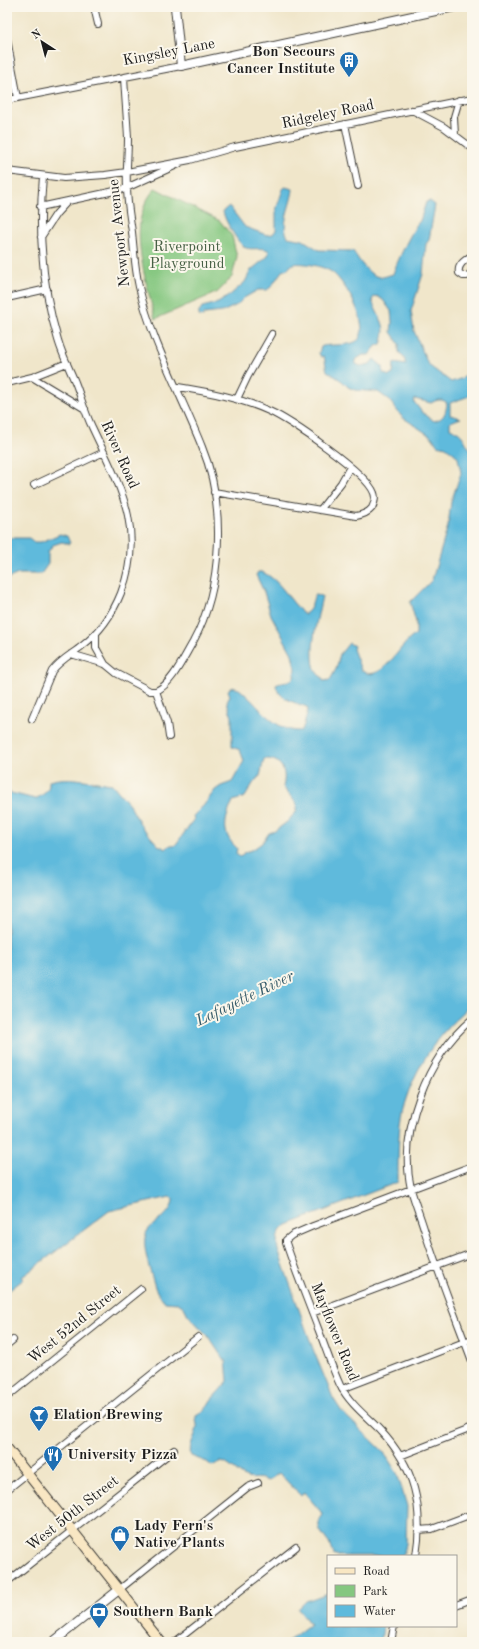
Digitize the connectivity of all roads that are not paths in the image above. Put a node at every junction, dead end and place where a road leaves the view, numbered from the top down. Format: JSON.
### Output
{"nodes":[{"id":1,"x":94,"y":7,"type":"edge"},
{"id":2,"x":175,"y":7,"type":"edge"},
{"id":3,"x":454,"y":7,"type":"edge"},
{"id":4,"x":98,"y":24,"type":"dead end"},
{"id":5,"x":7,"y":39,"type":"edge"},
{"id":6,"x":181,"y":66,"type":"junction"},
{"id":7,"x":124,"y":77,"type":"junction"},
{"id":8,"x":18,"y":98,"type":"junction"},
{"id":9,"x":472,"y":98,"type":"edge"},
{"id":10,"x":7,"y":100,"type":"edge"},
{"id":11,"x":459,"y":100,"type":"junction"},
{"id":12,"x":412,"y":110,"type":"junction"},
{"id":13,"x":345,"y":124,"type":"junction"},
{"id":14,"x":455,"y":135,"type":"junction"},
{"id":15,"x":472,"y":148,"type":"edge"},
{"id":16,"x":190,"y":160,"type":"junction"},
{"id":17,"x":7,"y":171,"type":"edge"},
{"id":18,"x":127,"y":172,"type":"junction"},
{"id":19,"x":43,"y":176,"type":"junction"},
{"id":20,"x":358,"y":186,"type":"dead end"},
{"id":21,"x":127,"y":187,"type":"junction"},
{"id":22,"x":67,"y":202,"type":"junction"},
{"id":23,"x":40,"y":207,"type":"junction"},
{"id":24,"x":41,"y":237,"type":"junction"},
{"id":25,"x":472,"y":256,"type":"edge"},
{"id":26,"x":472,"y":265,"type":"edge"},
{"id":27,"x":472,"y":272,"type":"edge"},
{"id":28,"x":47,"y":289,"type":"junction"},
{"id":29,"x":7,"y":298,"type":"edge"},
{"id":30,"x":272,"y":334,"type":"dead end"},
{"id":31,"x":67,"y":363,"type":"junction"},
{"id":32,"x":7,"y":377,"type":"edge"},
{"id":33,"x":32,"y":377,"type":"junction"},
{"id":34,"x":14,"y":380,"type":"junction"},
{"id":35,"x":7,"y":383,"type":"edge"},
{"id":36,"x":178,"y":387,"type":"junction"},
{"id":37,"x":237,"y":399,"type":"junction"},
{"id":38,"x":85,"y":409,"type":"junction"},
{"id":39,"x":104,"y":452,"type":"junction"},
{"id":40,"x":350,"y":467,"type":"junction"},
{"id":41,"x":34,"y":485,"type":"dead end"},
{"id":42,"x":214,"y":492,"type":"junction"},
{"id":43,"x":320,"y":510,"type":"junction"},
{"id":44,"x":96,"y":634,"type":"junction"},
{"id":45,"x":71,"y":654,"type":"junction"},
{"id":46,"x":105,"y":664,"type":"junction"},
{"id":47,"x":156,"y":691,"type":"junction"},
{"id":48,"x":32,"y":718,"type":"dead end"},
{"id":49,"x":169,"y":738,"type":"dead end"},
{"id":50,"x":472,"y":1019,"type":"edge"},
{"id":51,"x":472,"y":1166,"type":"edge"},
{"id":52,"x":411,"y":1189,"type":"junction"},
{"id":53,"x":472,"y":1253,"type":"edge"},
{"id":54,"x":436,"y":1266,"type":"junction"},
{"id":55,"x":141,"y":1289,"type":"dead end"},
{"id":56,"x":312,"y":1313,"type":"junction"},
{"id":57,"x":198,"y":1337,"type":"dead end"},
{"id":58,"x":472,"y":1339,"type":"edge"},
{"id":59,"x":13,"y":1340,"type":"dead end"},
{"id":60,"x":465,"y":1342,"type":"junction"},
{"id":61,"x":7,"y":1345,"type":"edge"},
{"id":62,"x":472,"y":1361,"type":"edge"},
{"id":63,"x":342,"y":1389,"type":"junction"},
{"id":64,"x":7,"y":1397,"type":"edge"},
{"id":65,"x":472,"y":1428,"type":"edge"},
{"id":66,"x":7,"y":1448,"type":"edge"},
{"id":67,"x":174,"y":1450,"type":"dead end"},
{"id":68,"x":400,"y":1456,"type":"junction"},
{"id":69,"x":28,"y":1474,"type":"junction"},
{"id":70,"x":258,"y":1483,"type":"dead end"},
{"id":71,"x":7,"y":1490,"type":"edge"},
{"id":72,"x":472,"y":1514,"type":"edge"},
{"id":73,"x":73,"y":1530,"type":"junction"},
{"id":74,"x":418,"y":1530,"type":"junction"},
{"id":75,"x":296,"y":1547,"type":"dead end"},
{"id":76,"x":416,"y":1555,"type":"edge"},
{"id":77,"x":7,"y":1582,"type":"edge"},
{"id":78,"x":120,"y":1589,"type":"junction"},
{"id":79,"x":472,"y":1599,"type":"edge"},
{"id":80,"x":457,"y":1605,"type":"edge"},
{"id":81,"x":395,"y":1627,"type":"edge"},
{"id":82,"x":53,"y":1642,"type":"edge"},
{"id":83,"x":161,"y":1642,"type":"edge"},
{"id":84,"x":175,"y":1642,"type":"edge"},
{"id":85,"x":390,"y":1642,"type":"edge"}],
"edges":[{"from":1,"to":4,"type":"street"},
{"from":2,"to":6,"type":"street"},
{"from":3,"to":6,"type":"street","name":"Kingsley Lane"},
{"from":5,"to":8,"type":"street"},
{"from":6,"to":7,"type":"street","name":"Kingsley Lane"},
{"from":7,"to":8,"type":"street","name":"Kingsley Lane"},
{"from":7,"to":18,"type":"street","name":"Newport Avenue"},
{"from":8,"to":10,"type":"street","name":"Kingsley Lane"},
{"from":9,"to":11,"type":"street","name":"Ridgeley Road"},
{"from":11,"to":12,"type":"street","name":"Ridgeley Road"},
{"from":11,"to":14,"type":"street"},
{"from":12,"to":13,"type":"street","name":"Ridgeley Road"},
{"from":12,"to":14,"type":"street"},
{"from":13,"to":16,"type":"street","name":"Ridgeley Road"},
{"from":13,"to":20,"type":"street"},
{"from":14,"to":15,"type":"street"},
{"from":16,"to":18,"type":"street","name":"Ridgeley Road"},
{"from":16,"to":21,"type":"street","name":"Ridgeley Road"},
{"from":17,"to":19,"type":"street","name":"Ridgeley Road"},
{"from":18,"to":19,"type":"street","name":"Ridgeley Road"},
{"from":18,"to":21,"type":"street","name":"Newport Avenue"},
{"from":19,"to":23,"type":"street","name":"River Road"},
{"from":21,"to":22,"type":"street","name":"Ridgeley Road"},
{"from":21,"to":36,"type":"street","name":"Newport Avenue"},
{"from":22,"to":23,"type":"street","name":"Ridgeley Road"},
{"from":22,"to":24,"type":"street"},
{"from":23,"to":24,"type":"street","name":"River Road"},
{"from":24,"to":28,"type":"street","name":"River Road"},
{"from":25,"to":26,"type":"street"},
{"from":25,"to":27,"type":"street"},
{"from":28,"to":29,"type":"street"},
{"from":28,"to":31,"type":"street","name":"River Road"},
{"from":30,"to":37,"type":"street"},
{"from":31,"to":33,"type":"street"},
{"from":31,"to":38,"type":"street","name":"River Road"},
{"from":32,"to":34,"type":"street"},
{"from":33,"to":34,"type":"street"},
{"from":33,"to":38,"type":"street"},
{"from":34,"to":35,"type":"street"},
{"from":36,"to":37,"type":"street"},
{"from":36,"to":42,"type":"street","name":"Newport Avenue"},
{"from":37,"to":40,"type":"street"},
{"from":38,"to":39,"type":"street","name":"River Road"},
{"from":39,"to":41,"type":"street"},
{"from":39,"to":44,"type":"street","name":"River Road"},
{"from":40,"to":43,"type":"street"},
{"from":40,"to":43,"type":"street"},
{"from":42,"to":43,"type":"street"},
{"from":42,"to":47,"type":"street","name":"Newport Avenue"},
{"from":44,"to":45,"type":"street","name":"River Road"},
{"from":44,"to":46,"type":"street"},
{"from":45,"to":46,"type":"street"},
{"from":45,"to":48,"type":"street","name":"River Road"},
{"from":46,"to":47,"type":"street"},
{"from":47,"to":49,"type":"street"},
{"from":50,"to":52,"type":"street"},
{"from":51,"to":52,"type":"street"},
{"from":52,"to":54,"type":"street"},
{"from":52,"to":56,"type":"street","name":"Mayflower Road"},
{"from":53,"to":54,"type":"street"},
{"from":54,"to":56,"type":"street"},
{"from":54,"to":60,"type":"street"},
{"from":55,"to":64,"type":"street","name":"West 52nd Street"},
{"from":56,"to":63,"type":"street","name":"Mayflower Road"},
{"from":57,"to":69,"type":"street"},
{"from":58,"to":60,"type":"street"},
{"from":59,"to":61,"type":"street"},
{"from":60,"to":62,"type":"street"},
{"from":60,"to":63,"type":"street"},
{"from":63,"to":68,"type":"street","name":"Mayflower Road"},
{"from":65,"to":68,"type":"street"},
{"from":66,"to":69,"type":"main road"},
{"from":67,"to":73,"type":"street","name":"West 50th Street"},
{"from":68,"to":74,"type":"street","name":"Mayflower Road"},
{"from":69,"to":71,"type":"street"},
{"from":69,"to":73,"type":"main road"},
{"from":70,"to":78,"type":"street"},
{"from":72,"to":74,"type":"street"},
{"from":73,"to":77,"type":"street","name":"West 50th Street"},
{"from":73,"to":78,"type":"main road"},
{"from":74,"to":76,"type":"street","name":"Mayflower Road"},
{"from":75,"to":84,"type":"street"},
{"from":78,"to":82,"type":"street"},
{"from":78,"to":83,"type":"main road"},
{"from":79,"to":80,"type":"street"},
{"from":81,"to":85,"type":"street"}]}
